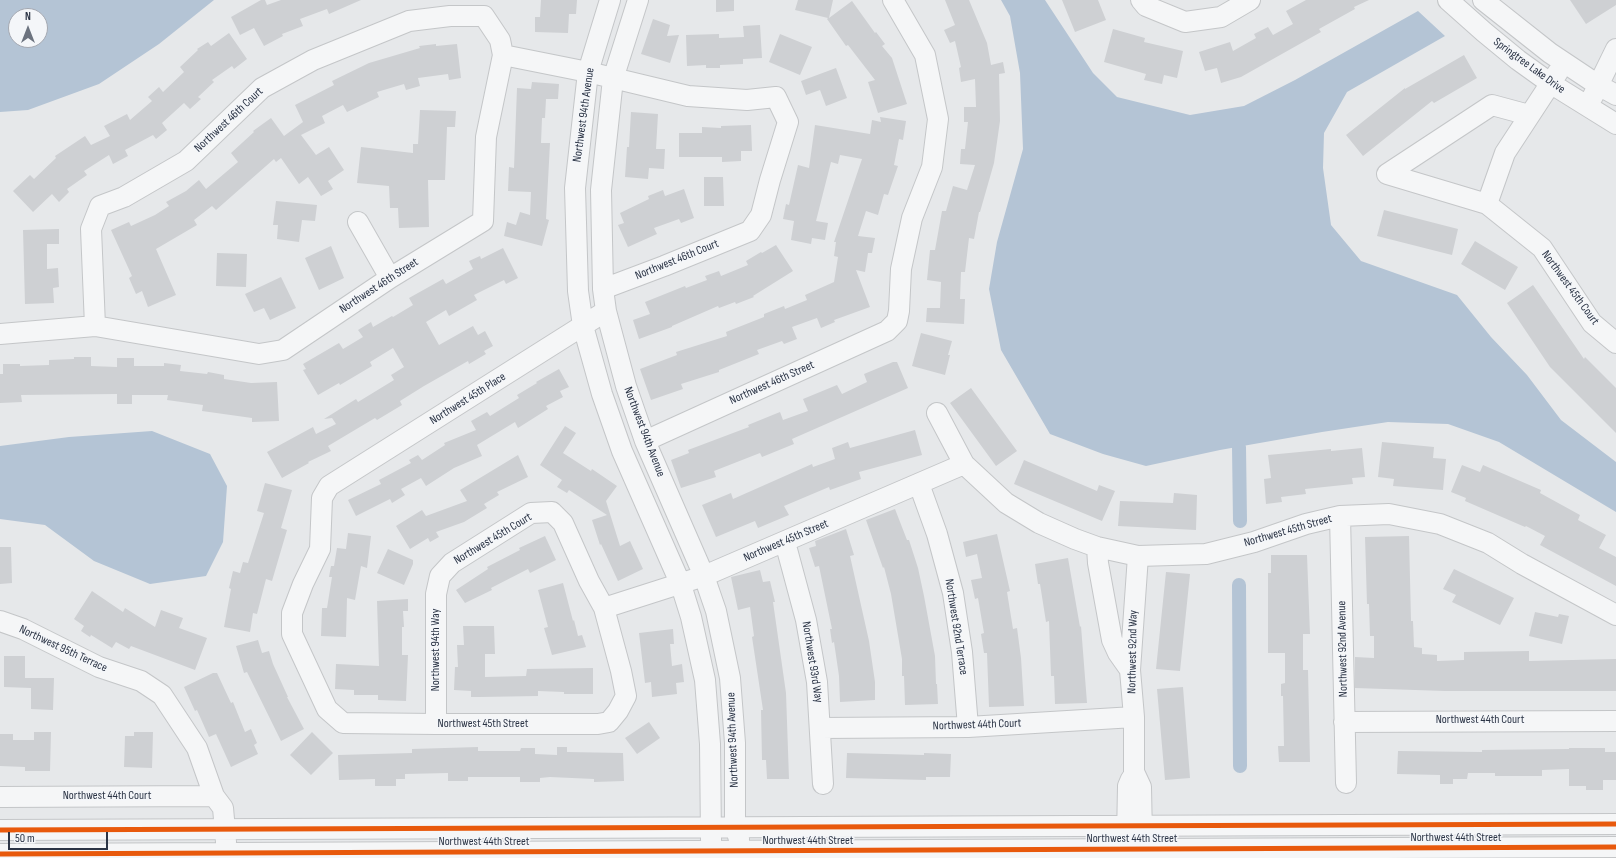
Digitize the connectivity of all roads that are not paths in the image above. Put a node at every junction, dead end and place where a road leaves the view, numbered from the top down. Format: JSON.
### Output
{"nodes":[{"id":1,"x":610,"y":0,"type":"edge"},
{"id":2,"x":638,"y":0,"type":"edge"},
{"id":3,"x":893,"y":0,"type":"edge"},
{"id":4,"x":1141,"y":0,"type":"edge"},
{"id":5,"x":1250,"y":0,"type":"edge"},
{"id":6,"x":1448,"y":0,"type":"edge"},
{"id":7,"x":1483,"y":0,"type":"edge"},
{"id":8,"x":503,"y":56,"type":"junction"},
{"id":9,"x":1613,"y":61,"type":"edge"},
{"id":10,"x":1565,"y":63,"type":"junction"},
{"id":11,"x":588,"y":72,"type":"junction"},
{"id":12,"x":613,"y":79,"type":"junction"},
{"id":13,"x":1550,"y":83,"type":"junction"},
{"id":14,"x":1598,"y":85,"type":"junction"},
{"id":15,"x":1616,"y":95,"type":"edge"},
{"id":16,"x":1587,"y":107,"type":"junction"},
{"id":17,"x":1529,"y":115,"type":"junction"},
{"id":18,"x":1616,"y":124,"type":"edge"},
{"id":19,"x":1487,"y":204,"type":"junction"},
{"id":20,"x":358,"y":222,"type":"dead end"},
{"id":21,"x":390,"y":278,"type":"junction"},
{"id":22,"x":603,"y":289,"type":"junction"},
{"id":23,"x":606,"y":311,"type":"junction"},
{"id":24,"x":95,"y":326,"type":"junction"},
{"id":25,"x":583,"y":326,"type":"junction"},
{"id":26,"x":0,"y":334,"type":"edge"},
{"id":27,"x":1616,"y":343,"type":"edge"},
{"id":28,"x":937,"y":413,"type":"dead end"},
{"id":29,"x":645,"y":441,"type":"junction"},
{"id":30,"x":964,"y":464,"type":"junction"},
{"id":31,"x":919,"y":484,"type":"junction"},
{"id":32,"x":1340,"y":516,"type":"junction"},
{"id":33,"x":784,"y":542,"type":"junction"},
{"id":34,"x":1097,"y":547,"type":"junction"},
{"id":35,"x":1138,"y":556,"type":"junction"},
{"id":36,"x":440,"y":576,"type":"joint"},
{"id":37,"x":704,"y":576,"type":"junction"},
{"id":38,"x":681,"y":584,"type":"junction"},
{"id":39,"x":604,"y":608,"type":"junction"},
{"id":40,"x":1616,"y":615,"type":"edge"},
{"id":41,"x":0,"y":621,"type":"edge"},
{"id":42,"x":1130,"y":670,"type":"junction"},
{"id":43,"x":1134,"y":717,"type":"junction"},
{"id":44,"x":1616,"y":720,"type":"edge"},
{"id":45,"x":1344,"y":722,"type":"junction"},
{"id":46,"x":343,"y":723,"type":"joint"},
{"id":47,"x":436,"y":724,"type":"junction"},
{"id":48,"x":968,"y":727,"type":"junction"},
{"id":49,"x":820,"y":728,"type":"junction"},
{"id":50,"x":1346,"y":783,"type":"dead end"},
{"id":51,"x":823,"y":784,"type":"dead end"},
{"id":52,"x":214,"y":796,"type":"junction"},
{"id":53,"x":0,"y":797,"type":"edge"},
{"id":54,"x":1511,"y":824,"type":"junction"},
{"id":55,"x":1616,"y":824,"type":"edge"},
{"id":56,"x":1135,"y":826,"type":"junction"},
{"id":57,"x":711,"y":827,"type":"junction"},
{"id":58,"x":736,"y":827,"type":"junction"},
{"id":59,"x":226,"y":829,"type":"junction"},
{"id":60,"x":0,"y":830,"type":"edge"},
{"id":61,"x":1616,"y":847,"type":"edge"},
{"id":62,"x":1135,"y":849,"type":"junction"},
{"id":63,"x":226,"y":853,"type":"junction"},
{"id":64,"x":1511,"y":853,"type":"edge"},
{"id":65,"x":0,"y":854,"type":"edge"},
{"id":66,"x":1167,"y":854,"type":"edge"},
{"id":67,"x":1270,"y":854,"type":"edge"},
{"id":68,"x":712,"y":855,"type":"edge"},
{"id":69,"x":742,"y":855,"type":"edge"}],
"edges":[{"from":1,"to":11,"type":"street","name":"Northwest 94th Avenue"},
{"from":2,"to":12,"type":"street","name":"Northwest 94th Avenue"},
{"from":3,"to":29,"type":"street","name":"Northwest 46th Street"},
{"from":4,"to":5,"type":"street"},
{"from":6,"to":13,"type":"street","name":"Springtree Lake Drive"},
{"from":7,"to":10,"type":"street","name":"Springtree Lake Drive"},
{"from":8,"to":11,"type":"street"},
{"from":8,"to":21,"type":"street","name":"Northwest 46th Street"},
{"from":8,"to":24,"type":"street","name":"Northwest 46th Court"},
{"from":9,"to":14,"type":"street"},
{"from":10,"to":13,"type":"street"},
{"from":10,"to":14,"type":"street","name":"Springtree Lake Drive"},
{"from":11,"to":12,"type":"street"},
{"from":11,"to":25,"type":"street","name":"Northwest 94th Avenue"},
{"from":12,"to":22,"type":"street","name":"Northwest 94th Avenue"},
{"from":12,"to":22,"type":"street","name":"Northwest 46th Court"},
{"from":13,"to":16,"type":"street","name":"Springtree Lake Drive"},
{"from":13,"to":17,"type":"street"},
{"from":14,"to":15,"type":"street","name":"Springtree Lake Drive"},
{"from":14,"to":16,"type":"street"},
{"from":16,"to":18,"type":"street","name":"Springtree Lake Drive"},
{"from":17,"to":19,"type":"street"},
{"from":17,"to":19,"type":"street"},
{"from":19,"to":27,"type":"street","name":"Northwest 45th Court"},
{"from":20,"to":21,"type":"street"},
{"from":21,"to":24,"type":"street","name":"Northwest 46th Street"},
{"from":22,"to":23,"type":"street","name":"Northwest 94th Avenue"},
{"from":23,"to":25,"type":"street","name":"Northwest 45th Place"},
{"from":23,"to":29,"type":"street","name":"Northwest 94th Avenue"},
{"from":24,"to":26,"type":"street","name":"Northwest 46th Street"},
{"from":25,"to":38,"type":"street","name":"Northwest 94th Avenue"},
{"from":25,"to":46,"type":"street","name":"Northwest 45th Place"},
{"from":28,"to":30,"type":"street","name":"Northwest 45th Street"},
{"from":29,"to":37,"type":"street","name":"Northwest 94th Avenue"},
{"from":30,"to":31,"type":"street","name":"Northwest 45th Street"},
{"from":30,"to":34,"type":"street","name":"Northwest 45th Street"},
{"from":31,"to":33,"type":"street","name":"Northwest 45th Street"},
{"from":31,"to":48,"type":"street","name":"Northwest 92nd Terrace"},
{"from":32,"to":35,"type":"street","name":"Northwest 45th Street"},
{"from":32,"to":40,"type":"street","name":"Northwest 45th Street"},
{"from":32,"to":45,"type":"street","name":"Northwest 92nd Avenue"},
{"from":33,"to":37,"type":"street","name":"Northwest 45th Street"},
{"from":33,"to":49,"type":"street","name":"Northwest 93rd Way"},
{"from":34,"to":35,"type":"street","name":"Northwest 45th Street"},
{"from":34,"to":42,"type":"street"},
{"from":35,"to":42,"type":"street","name":"Northwest 92nd Way"},
{"from":36,"to":39,"type":"street","name":"Northwest 45th Court"},
{"from":36,"to":47,"type":"street","name":"Northwest 94th Way"},
{"from":37,"to":38,"type":"street","name":"Northwest 45th Street"},
{"from":37,"to":58,"type":"street","name":"Northwest 94th Avenue"},
{"from":38,"to":39,"type":"street","name":"Northwest 45th Street"},
{"from":38,"to":57,"type":"street","name":"Northwest 94th Avenue"},
{"from":39,"to":47,"type":"street","name":"Northwest 45th Street"},
{"from":41,"to":52,"type":"street","name":"Northwest 95th Terrace"},
{"from":42,"to":43,"type":"street","name":"Northwest 92nd Way"},
{"from":43,"to":48,"type":"street","name":"Northwest 44th Court"},
{"from":43,"to":56,"type":"street","name":"Northwest 92nd Way"},
{"from":44,"to":45,"type":"street","name":"Northwest 44th Court"},
{"from":45,"to":50,"type":"street","name":"Northwest 92nd Avenue"},
{"from":46,"to":47,"type":"street","name":"Northwest 45th Street"},
{"from":48,"to":49,"type":"street","name":"Northwest 44th Court"},
{"from":49,"to":51,"type":"street","name":"Northwest 93rd Way"},
{"from":52,"to":53,"type":"street","name":"Northwest 44th Court"},
{"from":52,"to":59,"type":"street","name":"Northwest 95th Terrace"},
{"from":54,"to":55,"type":"street","name":"Northwest 44th Street"},
{"from":54,"to":56,"type":"street","name":"Northwest 44th Street"},
{"from":54,"to":64,"type":"street"},
{"from":56,"to":58,"type":"street","name":"Northwest 44th Street"},
{"from":56,"to":62,"type":"street","name":"Northwest 92nd Way"},
{"from":57,"to":58,"type":"street","name":"Northwest 44th Street"},
{"from":57,"to":59,"type":"street","name":"Northwest 44th Street"},
{"from":57,"to":68,"type":"street","name":"Northwest 94th Avenue"},
{"from":58,"to":69,"type":"street","name":"Northwest 94th Avenue"},
{"from":59,"to":60,"type":"street","name":"Northwest 44th Street"},
{"from":59,"to":63,"type":"street","name":"Northwest 95th Terrace"},
{"from":61,"to":64,"type":"street","name":"Northwest 44th Street"},
{"from":62,"to":66,"type":"street","name":"Northwest 44th Street"},
{"from":62,"to":69,"type":"street","name":"Northwest 44th Street"},
{"from":63,"to":65,"type":"street","name":"Northwest 44th Street"},
{"from":63,"to":68,"type":"street","name":"Northwest 44th Street"},
{"from":64,"to":67,"type":"street","name":"Northwest 44th Street"},
{"from":66,"to":67,"type":"street","name":"Northwest 44th Street"},
{"from":68,"to":69,"type":"street","name":"Northwest 44th Street"}]}
